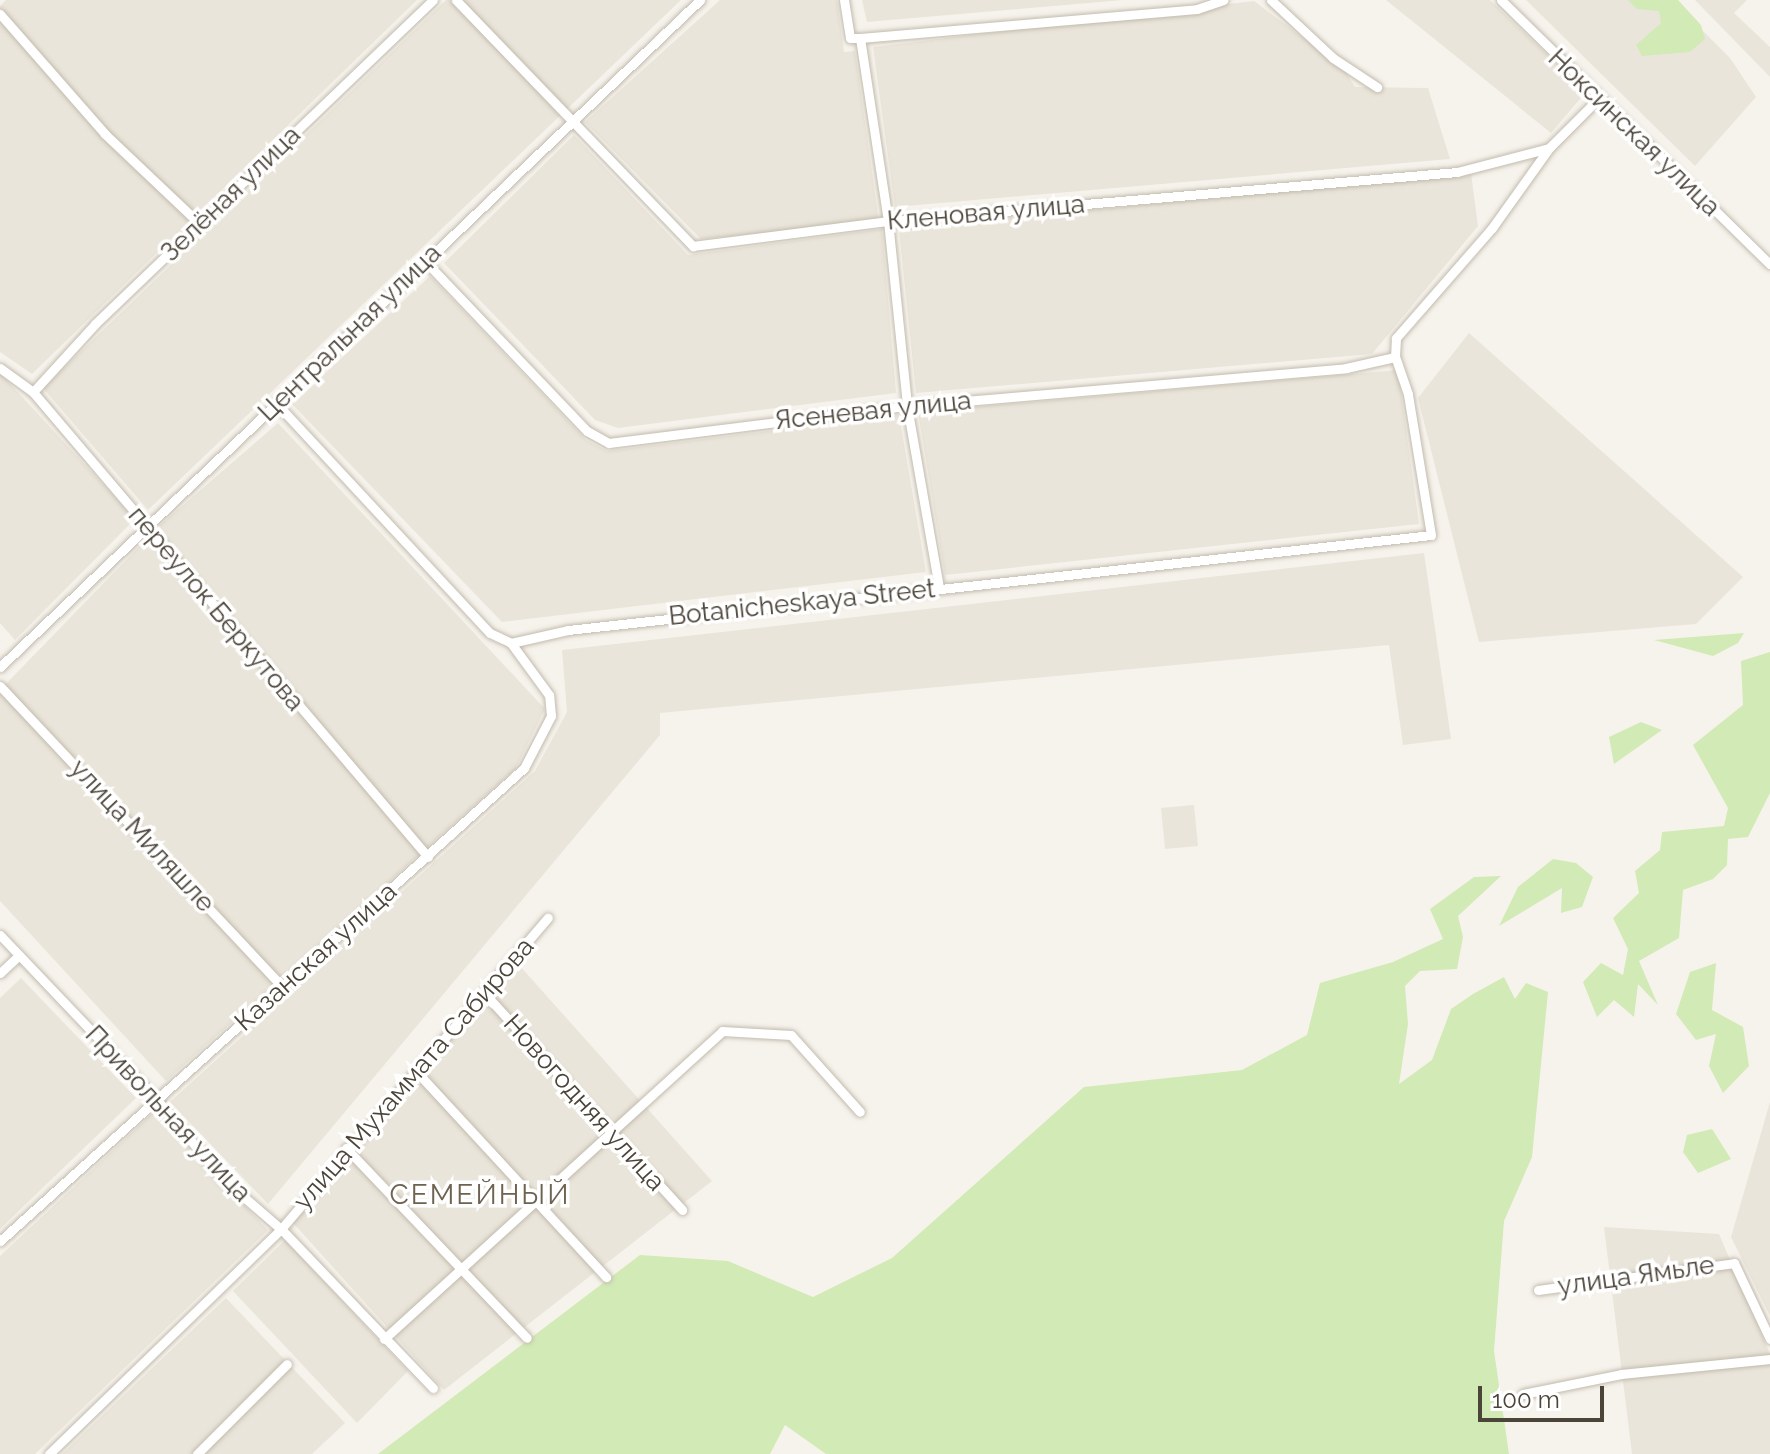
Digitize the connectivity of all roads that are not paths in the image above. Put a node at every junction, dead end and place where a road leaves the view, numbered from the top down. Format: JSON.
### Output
{"nodes":[{"id":1,"x":433,"y":0,"type":"edge"},
{"id":2,"x":456,"y":0,"type":"edge"},
{"id":3,"x":700,"y":0,"type":"edge"},
{"id":4,"x":844,"y":0,"type":"edge"},
{"id":5,"x":1223,"y":0,"type":"edge"},
{"id":6,"x":1271,"y":0,"type":"edge"},
{"id":7,"x":1501,"y":0,"type":"edge"},
{"id":8,"x":0,"y":14,"type":"edge"},
{"id":9,"x":860,"y":38,"type":"junction"},
{"id":10,"x":1377,"y":87,"type":"dead end"},
{"id":11,"x":1597,"y":100,"type":"junction"},
{"id":12,"x":571,"y":122,"type":"junction"},
{"id":13,"x":1549,"y":148,"type":"junction"},
{"id":14,"x":888,"y":221,"type":"junction"},
{"id":15,"x":200,"y":224,"type":"junction"},
{"id":16,"x":425,"y":261,"type":"junction"},
{"id":17,"x":1770,"y":264,"type":"edge"},
{"id":18,"x":1395,"y":357,"type":"junction"},
{"id":19,"x":0,"y":368,"type":"edge"},
{"id":20,"x":33,"y":392,"type":"junction"},
{"id":21,"x":276,"y":403,"type":"junction"},
{"id":22,"x":907,"y":406,"type":"junction"},
{"id":23,"x":148,"y":528,"type":"junction"},
{"id":24,"x":939,"y":588,"type":"junction"},
{"id":25,"x":511,"y":643,"type":"junction"},
{"id":26,"x":0,"y":667,"type":"edge"},
{"id":27,"x":0,"y":686,"type":"edge"},
{"id":28,"x":428,"y":857,"type":"junction"},
{"id":29,"x":548,"y":918,"type":"dead end"},
{"id":30,"x":0,"y":935,"type":"edge"},
{"id":31,"x":19,"y":955,"type":"junction"},
{"id":32,"x":0,"y":973,"type":"edge"},
{"id":33,"x":283,"y":987,"type":"junction"},
{"id":34,"x":486,"y":995,"type":"junction"},
{"id":35,"x":415,"y":1070,"type":"junction"},
{"id":36,"x":158,"y":1101,"type":"junction"},
{"id":37,"x":860,"y":1112,"type":"dead end"},
{"id":38,"x":611,"y":1134,"type":"junction"},
{"id":39,"x":346,"y":1148,"type":"junction"},
{"id":40,"x":535,"y":1204,"type":"junction"},
{"id":41,"x":682,"y":1210,"type":"dead end"},
{"id":42,"x":281,"y":1229,"type":"junction"},
{"id":43,"x":0,"y":1241,"type":"edge"},
{"id":44,"x":461,"y":1274,"type":"junction"},
{"id":45,"x":606,"y":1277,"type":"dead end"},
{"id":46,"x":1538,"y":1290,"type":"dead end"},
{"id":47,"x":527,"y":1338,"type":"dead end"},
{"id":48,"x":384,"y":1339,"type":"junction"},
{"id":49,"x":1770,"y":1339,"type":"edge"},
{"id":50,"x":1770,"y":1359,"type":"edge"},
{"id":51,"x":287,"y":1364,"type":"dead end"},
{"id":52,"x":433,"y":1388,"type":"dead end"},
{"id":53,"x":1523,"y":1394,"type":"dead end"},
{"id":54,"x":49,"y":1454,"type":"edge"},
{"id":55,"x":197,"y":1454,"type":"edge"}],
"edges":[{"from":1,"to":15,"type":"street","name":"Зелёная улица"},
{"from":2,"to":12,"type":"street","name":"Кленовая улица"},
{"from":3,"to":12,"type":"street","name":"Центральная улица"},
{"from":4,"to":9,"type":"street"},
{"from":5,"to":9,"type":"street"},
{"from":6,"to":10,"type":"street"},
{"from":7,"to":11,"type":"street","name":"Ноксинская улица"},
{"from":8,"to":15,"type":"street"},
{"from":9,"to":14,"type":"street"},
{"from":11,"to":13,"type":"street"},
{"from":11,"to":17,"type":"street","name":"Ноксинская улица"},
{"from":12,"to":14,"type":"street","name":"Кленовая улица"},
{"from":12,"to":16,"type":"street","name":"Центральная улица"},
{"from":13,"to":14,"type":"street","name":"Кленовая улица"},
{"from":13,"to":18,"type":"street"},
{"from":14,"to":22,"type":"street"},
{"from":15,"to":20,"type":"street","name":"Зелёная улица"},
{"from":16,"to":21,"type":"street","name":"Центральная улица"},
{"from":16,"to":22,"type":"street","name":"Ясеневая улица"},
{"from":18,"to":22,"type":"street","name":"Ясеневая улица"},
{"from":18,"to":24,"type":"street","name":"Botanicheskaya Street"},
{"from":19,"to":20,"type":"street","name":"переулок Беркутова"},
{"from":20,"to":23,"type":"street","name":"переулок Беркутова"},
{"from":21,"to":23,"type":"street","name":"Центральная улица"},
{"from":21,"to":25,"type":"street"},
{"from":22,"to":24,"type":"street"},
{"from":23,"to":26,"type":"street","name":"Центральная улица"},
{"from":23,"to":28,"type":"street","name":"переулок Беркутова"},
{"from":24,"to":25,"type":"street","name":"Botanicheskaya Street"},
{"from":25,"to":28,"type":"street","name":"Казанская улица"},
{"from":27,"to":33,"type":"street","name":"улица Миляшле"},
{"from":28,"to":33,"type":"street","name":"Казанская улица"},
{"from":29,"to":34,"type":"street","name":"улица Мухаммата Сабирова"},
{"from":30,"to":31,"type":"street","name":"Привольная улица"},
{"from":31,"to":32,"type":"street"},
{"from":31,"to":36,"type":"street","name":"Привольная улица"},
{"from":33,"to":36,"type":"street","name":"Казанская улица"},
{"from":34,"to":35,"type":"street","name":"улица Мухаммата Сабирова"},
{"from":34,"to":38,"type":"street","name":"Новогодняя улица"},
{"from":35,"to":39,"type":"street","name":"улица Мухаммата Сабирова"},
{"from":35,"to":40,"type":"street"},
{"from":36,"to":42,"type":"street","name":"Привольная улица"},
{"from":36,"to":43,"type":"street","name":"Казанская улица"},
{"from":37,"to":38,"type":"street"},
{"from":38,"to":40,"type":"street"},
{"from":38,"to":41,"type":"street","name":"Новогодняя улица"},
{"from":39,"to":42,"type":"street","name":"улица Мухаммата Сабирова"},
{"from":39,"to":44,"type":"street"},
{"from":40,"to":44,"type":"street"},
{"from":40,"to":45,"type":"street"},
{"from":42,"to":48,"type":"street","name":"Привольная улица"},
{"from":42,"to":54,"type":"street"},
{"from":44,"to":47,"type":"street"},
{"from":44,"to":48,"type":"street"},
{"from":46,"to":49,"type":"street","name":"улица Ямьле"},
{"from":48,"to":52,"type":"street","name":"Привольная улица"},
{"from":50,"to":53,"type":"street"},
{"from":51,"to":55,"type":"street"}]}
